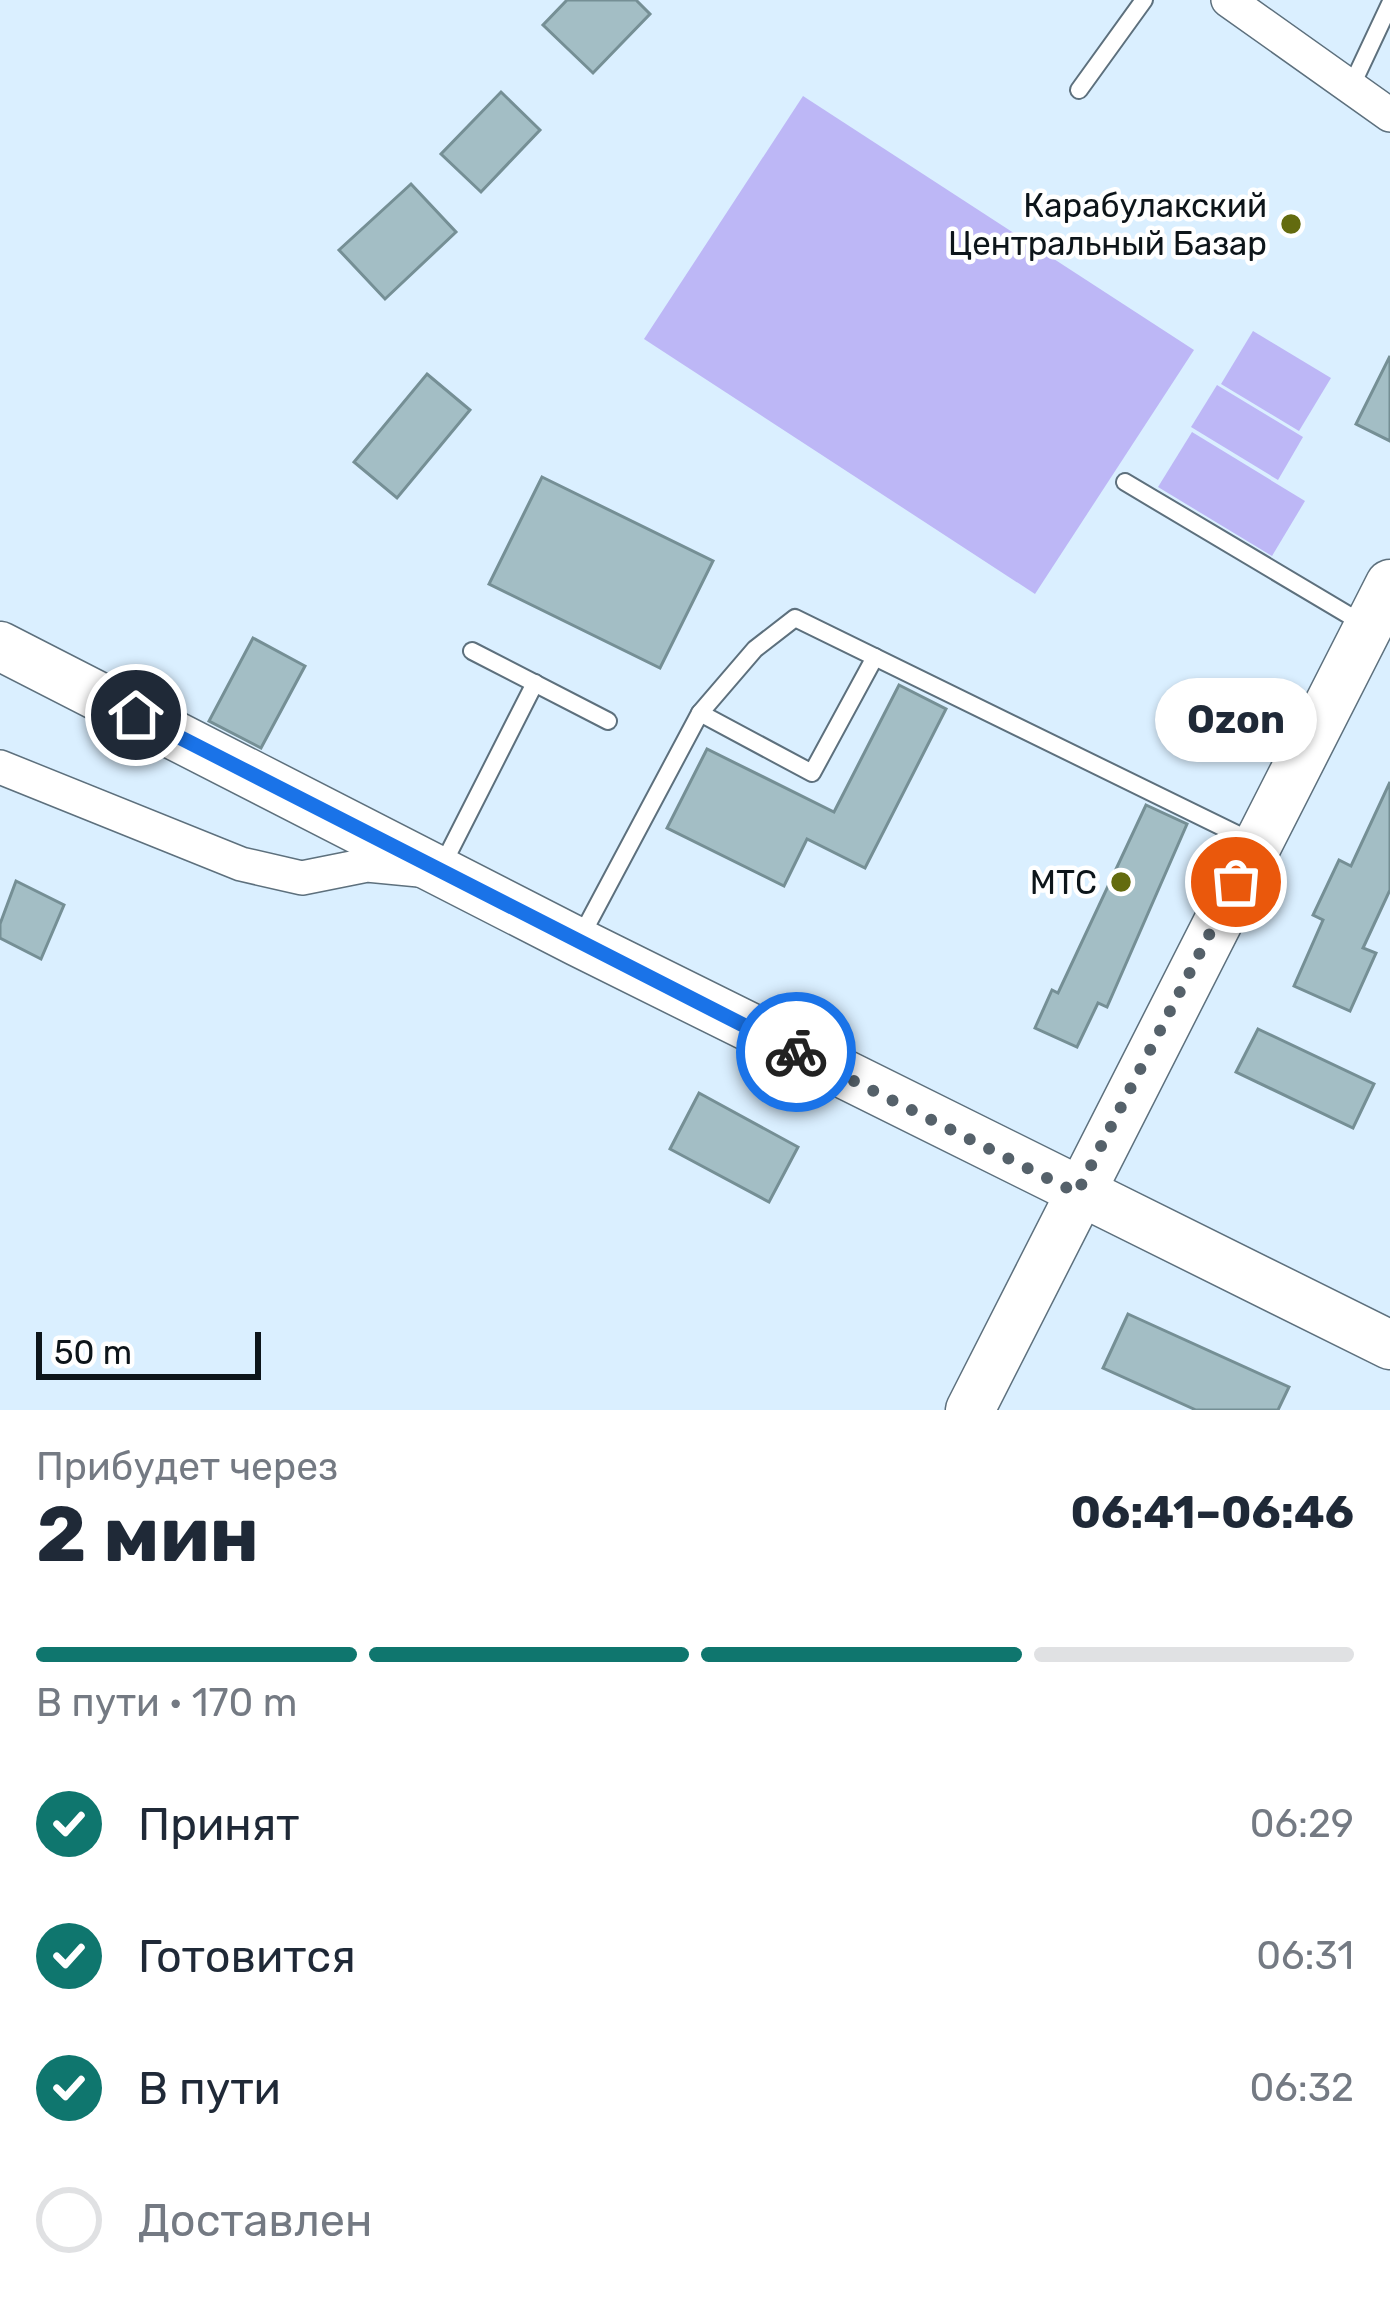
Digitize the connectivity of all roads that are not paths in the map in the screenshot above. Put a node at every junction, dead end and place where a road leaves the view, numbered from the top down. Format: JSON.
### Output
{"nodes":[{"id":1,"x":1144,"y":0,"type":"edge"},
{"id":2,"x":1228,"y":0,"type":"edge"},
{"id":3,"x":1390,"y":4,"type":"edge"},
{"id":4,"x":1351,"y":87,"type":"junction"},
{"id":5,"x":1079,"y":90,"type":"dead end"},
{"id":6,"x":1390,"y":115,"type":"edge"},
{"id":7,"x":1125,"y":482,"type":"dead end"},
{"id":8,"x":1390,"y":584,"type":"edge"},
{"id":9,"x":1368,"y":626,"type":"junction"},
{"id":10,"x":0,"y":646,"type":"edge"},
{"id":11,"x":472,"y":651,"type":"dead end"},
{"id":12,"x":875,"y":657,"type":"junction"},
{"id":13,"x":535,"y":683,"type":"junction"},
{"id":14,"x":700,"y":713,"type":"junction"},
{"id":15,"x":608,"y":721,"type":"dead end"},
{"id":16,"x":0,"y":766,"type":"edge"},
{"id":17,"x":1256,"y":844,"type":"junction"},
{"id":18,"x":439,"y":872,"type":"junction"},
{"id":19,"x":578,"y":942,"type":"junction"},
{"id":20,"x":1077,"y":1193,"type":"junction"},
{"id":21,"x":1390,"y":1345,"type":"edge"},
{"id":22,"x":970,"y":1410,"type":"edge"}],
"edges":[{"from":1,"to":5,"type":"lane"},
{"from":2,"to":4,"type":"street"},
{"from":3,"to":4,"type":"lane"},
{"from":4,"to":6,"type":"street"},
{"from":7,"to":9,"type":"lane"},
{"from":8,"to":9,"type":"main road"},
{"from":9,"to":17,"type":"main road"},
{"from":10,"to":18,"type":"main road"},
{"from":11,"to":13,"type":"lane"},
{"from":12,"to":14,"type":"lane"},
{"from":12,"to":14,"type":"lane"},
{"from":12,"to":17,"type":"lane"},
{"from":13,"to":15,"type":"lane"},
{"from":13,"to":18,"type":"lane"},
{"from":14,"to":19,"type":"lane"},
{"from":16,"to":18,"type":"street"},
{"from":17,"to":20,"type":"main road"},
{"from":18,"to":19,"type":"main road"},
{"from":19,"to":20,"type":"main road"},
{"from":20,"to":21,"type":"main road"},
{"from":20,"to":22,"type":"main road"}]}
